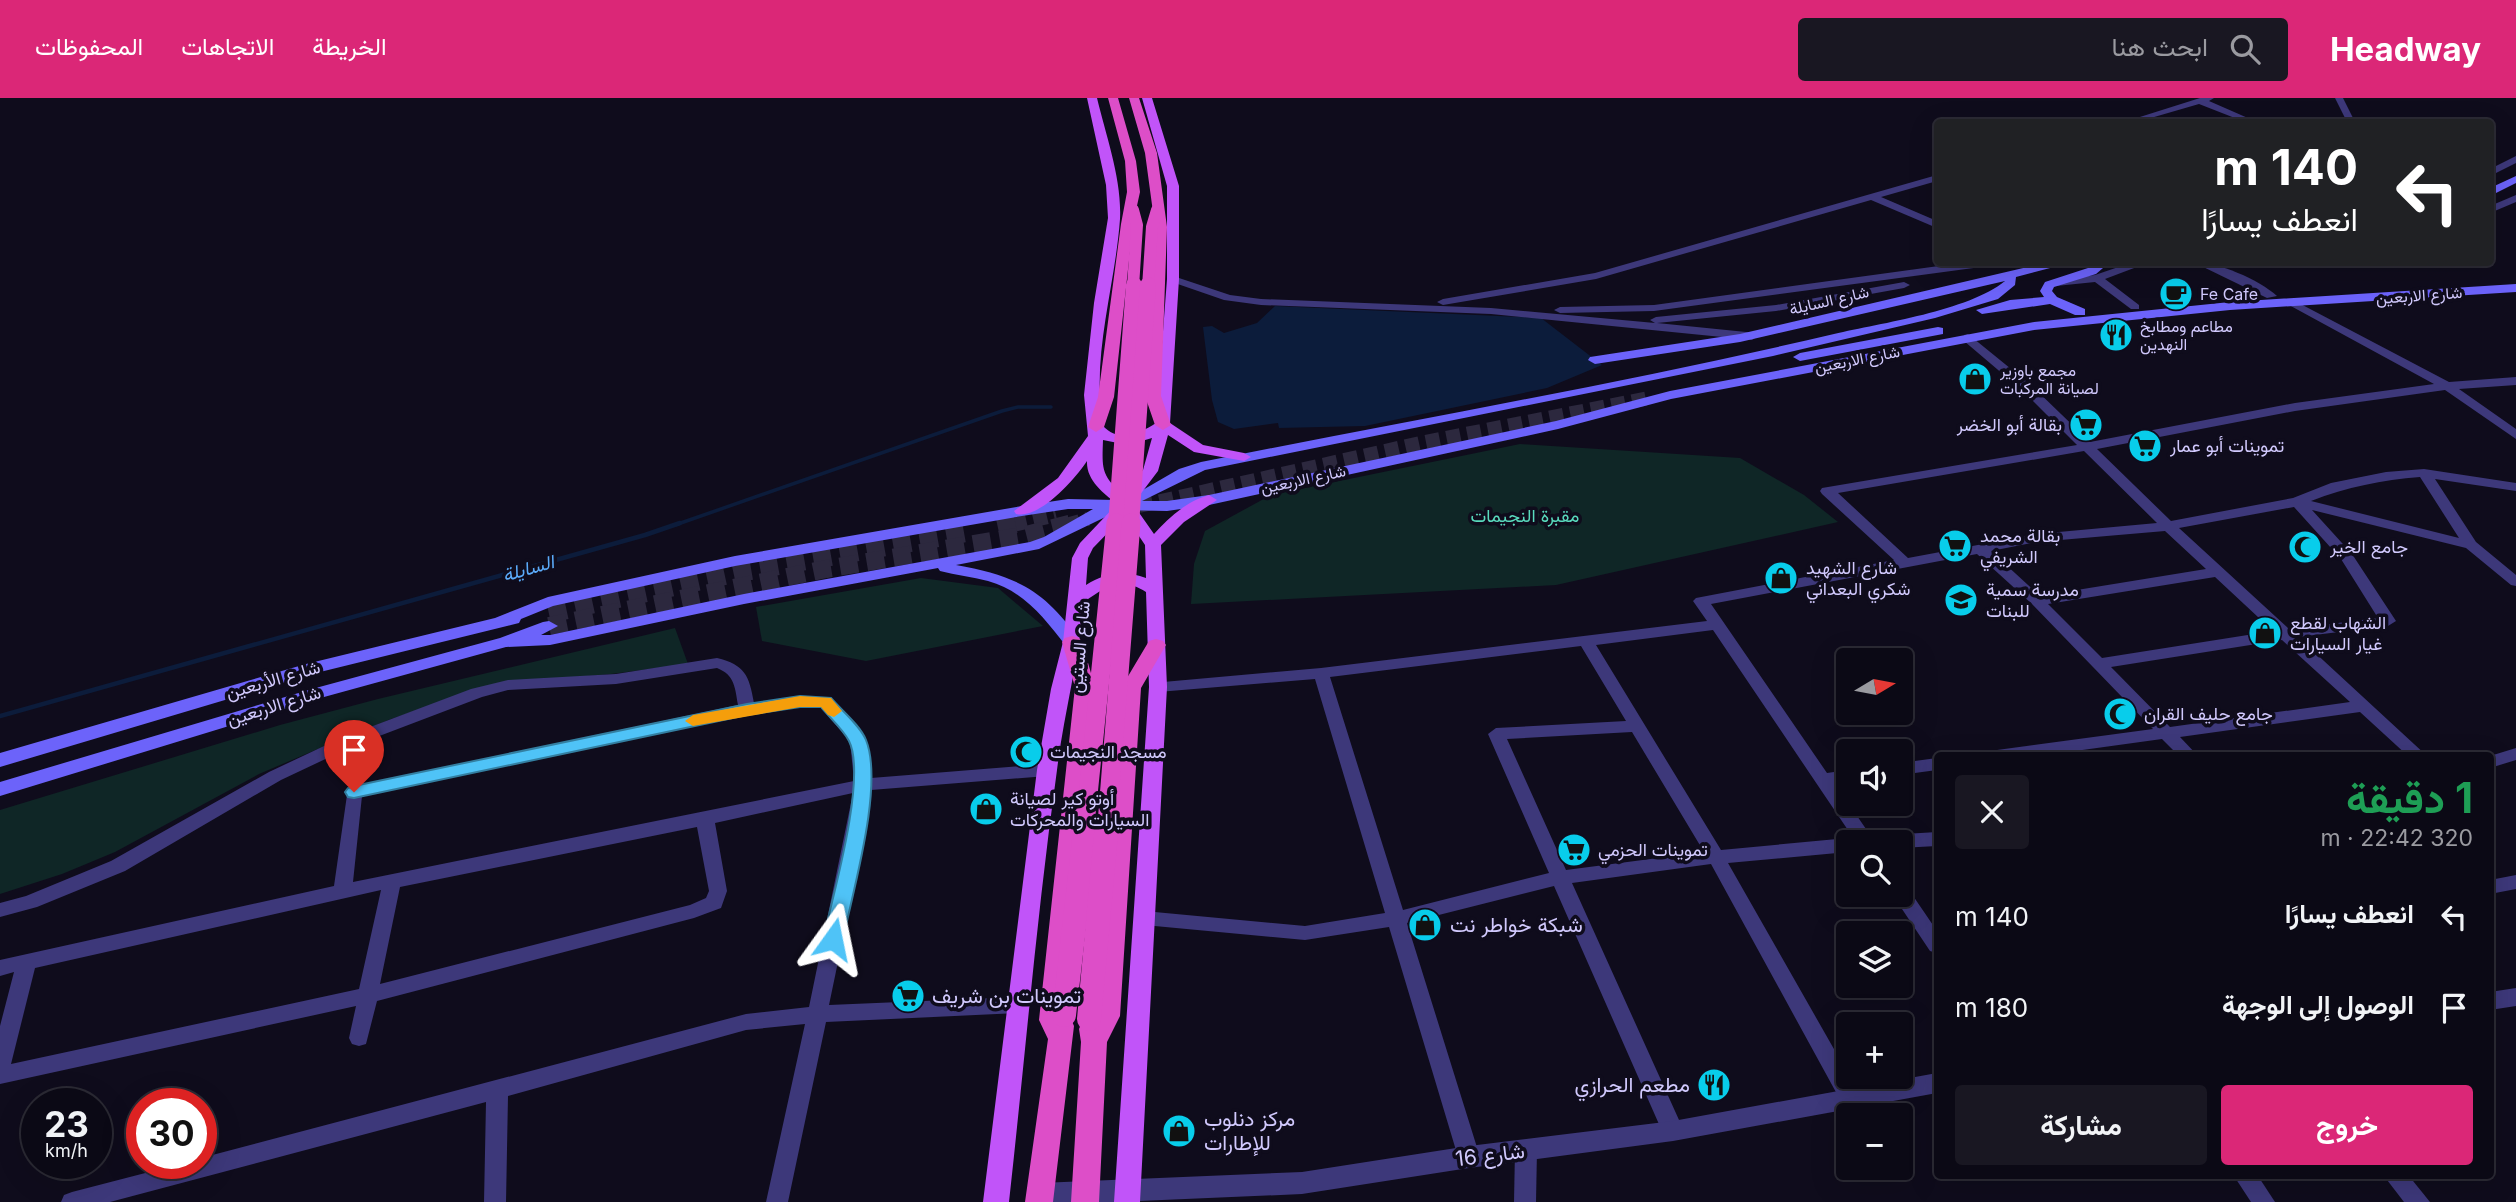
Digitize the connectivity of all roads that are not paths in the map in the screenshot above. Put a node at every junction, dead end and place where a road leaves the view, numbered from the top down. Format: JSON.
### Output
{"nodes":[{"id":1,"x":1092,"y":98,"type":"edge"},
{"id":2,"x":1113,"y":98,"type":"edge"},
{"id":3,"x":1134,"y":98,"type":"edge"},
{"id":4,"x":1147,"y":98,"type":"edge"},
{"id":5,"x":2339,"y":98,"type":"edge"},
{"id":6,"x":2205,"y":99,"type":"edge"},
{"id":7,"x":2141,"y":119,"type":"edge"},
{"id":8,"x":2246,"y":119,"type":"edge"},
{"id":9,"x":2350,"y":119,"type":"edge"},
{"id":10,"x":2516,"y":159,"type":"edge"},
{"id":11,"x":2494,"y":171,"type":"edge"},
{"id":12,"x":1934,"y":179,"type":"edge"},
{"id":13,"x":2516,"y":179,"type":"edge"},
{"id":14,"x":2494,"y":191,"type":"edge"},
{"id":15,"x":1872,"y":197,"type":"junction"},
{"id":16,"x":2516,"y":198,"type":"edge"},
{"id":17,"x":2494,"y":208,"type":"edge"},
{"id":18,"x":1133,"y":209,"type":"junction"},
{"id":19,"x":1157,"y":210,"type":"junction"},
{"id":20,"x":1934,"y":224,"type":"edge"},
{"id":21,"x":1966,"y":266,"type":"edge"},
{"id":22,"x":1994,"y":266,"type":"edge"},
{"id":23,"x":2052,"y":266,"type":"edge"},
{"id":24,"x":2099,"y":266,"type":"edge"},
{"id":25,"x":2133,"y":266,"type":"edge"},
{"id":26,"x":2207,"y":266,"type":"edge"},
{"id":27,"x":2010,"y":277,"type":"junction"},
{"id":28,"x":2097,"y":278,"type":"junction"},
{"id":29,"x":1174,"y":279,"type":"junction"},
{"id":30,"x":2056,"y":283,"type":"junction"},
{"id":31,"x":2515,"y":286,"type":"edge"},
{"id":32,"x":2271,"y":296,"type":"junction"},
{"id":33,"x":2052,"y":300,"type":"junction"},
{"id":34,"x":2226,"y":303,"type":"junction"},
{"id":35,"x":2293,"y":303,"type":"junction"},
{"id":36,"x":1410,"y":307,"type":"junction"},
{"id":37,"x":2135,"y":307,"type":"junction"},
{"id":38,"x":2081,"y":312,"type":"junction"},
{"id":39,"x":1516,"y":314,"type":"junction"},
{"id":40,"x":1930,"y":315,"type":"junction"},
{"id":41,"x":1608,"y":324,"type":"junction"},
{"id":42,"x":1955,"y":328,"type":"junction"},
{"id":43,"x":1752,"y":336,"type":"junction"},
{"id":44,"x":1968,"y":338,"type":"junction"},
{"id":45,"x":1754,"y":355,"type":"junction"},
{"id":46,"x":1595,"y":360,"type":"dead end"},
{"id":47,"x":2516,"y":380,"type":"edge"},
{"id":48,"x":2447,"y":386,"type":"junction"},
{"id":49,"x":1163,"y":425,"type":"junction"},
{"id":50,"x":1096,"y":427,"type":"junction"},
{"id":51,"x":2516,"y":435,"type":"edge"},
{"id":52,"x":2087,"y":447,"type":"junction"},
{"id":53,"x":1244,"y":457,"type":"junction"},
{"id":54,"x":1184,"y":472,"type":"junction"},
{"id":55,"x":2424,"y":473,"type":"junction"},
{"id":56,"x":2516,"y":487,"type":"edge"},
{"id":57,"x":1209,"y":500,"type":"junction"},
{"id":58,"x":2297,"y":502,"type":"junction"},
{"id":59,"x":1125,"y":503,"type":"junction"},
{"id":60,"x":1022,"y":511,"type":"junction"},
{"id":61,"x":2168,"y":526,"type":"junction"},
{"id":62,"x":1050,"y":540,"type":"junction"},
{"id":63,"x":1153,"y":545,"type":"junction"},
{"id":64,"x":2471,"y":545,"type":"junction"},
{"id":65,"x":1981,"y":550,"type":"junction"},
{"id":66,"x":1906,"y":564,"type":"junction"},
{"id":67,"x":935,"y":566,"type":"junction"},
{"id":68,"x":2218,"y":572,"type":"junction"},
{"id":69,"x":2516,"y":582,"type":"edge"},
{"id":70,"x":1153,"y":589,"type":"junction"},
{"id":71,"x":1078,"y":599,"type":"junction"},
{"id":72,"x":2037,"y":601,"type":"junction"},
{"id":73,"x":502,"y":620,"type":"junction"},
{"id":74,"x":549,"y":620,"type":"joint"},
{"id":75,"x":1717,"y":625,"type":"junction"},
{"id":76,"x":2287,"y":634,"type":"junction"},
{"id":77,"x":1586,"y":641,"type":"junction"},
{"id":78,"x":506,"y":642,"type":"junction"},
{"id":79,"x":1072,"y":642,"type":"junction"},
{"id":80,"x":1156,"y":645,"type":"junction"},
{"id":81,"x":2099,"y":664,"type":"junction"},
{"id":82,"x":1321,"y":673,"type":"junction"},
{"id":83,"x":1158,"y":687,"type":"junction"},
{"id":84,"x":2363,"y":706,"type":"junction"},
{"id":85,"x":747,"y":709,"type":"junction"},
{"id":86,"x":1636,"y":726,"type":"junction"},
{"id":87,"x":2168,"y":733,"type":"junction"},
{"id":88,"x":2099,"y":750,"type":"edge"},
{"id":89,"x":2065,"y":752,"type":"edge"},
{"id":90,"x":2185,"y":752,"type":"edge"},
{"id":91,"x":2414,"y":752,"type":"edge"},
{"id":92,"x":2516,"y":754,"type":"edge"},
{"id":93,"x":0,"y":760,"type":"edge"},
{"id":94,"x":2494,"y":761,"type":"edge"},
{"id":95,"x":1934,"y":764,"type":"edge"},
{"id":96,"x":1913,"y":767,"type":"edge"},
{"id":97,"x":1047,"y":770,"type":"junction"},
{"id":98,"x":1836,"y":778,"type":"edge"},
{"id":99,"x":1824,"y":779,"type":"junction"},
{"id":100,"x":863,"y":785,"type":"junction"},
{"id":101,"x":0,"y":789,"type":"edge"},
{"id":102,"x":705,"y":820,"type":"junction"},
{"id":103,"x":1858,"y":830,"type":"edge"},
{"id":104,"x":1934,"y":839,"type":"edge"},
{"id":105,"x":1913,"y":840,"type":"edge"},
{"id":106,"x":1836,"y":846,"type":"edge"},
{"id":107,"x":1716,"y":857,"type":"junction"},
{"id":108,"x":1561,"y":877,"type":"junction"},
{"id":109,"x":392,"y":881,"type":"junction"},
{"id":110,"x":2516,"y":882,"type":"edge"},
{"id":111,"x":2494,"y":886,"type":"edge"},
{"id":112,"x":343,"y":891,"type":"junction"},
{"id":113,"x":1910,"y":907,"type":"edge"},
{"id":114,"x":0,"y":910,"type":"edge"},
{"id":115,"x":1144,"y":918,"type":"junction"},
{"id":116,"x":1396,"y":919,"type":"junction"},
{"id":117,"x":1934,"y":942,"type":"edge"},
{"id":118,"x":27,"y":962,"type":"junction"},
{"id":119,"x":0,"y":968,"type":"edge"},
{"id":120,"x":369,"y":995,"type":"junction"},
{"id":121,"x":2516,"y":997,"type":"edge"},
{"id":122,"x":2494,"y":1000,"type":"edge"},
{"id":123,"x":1020,"y":1005,"type":"junction"},
{"id":124,"x":817,"y":1014,"type":"junction"},
{"id":125,"x":1062,"y":1026,"type":"junction"},
{"id":126,"x":1091,"y":1030,"type":"junction"},
{"id":127,"x":359,"y":1038,"type":"dead end"},
{"id":128,"x":0,"y":1065,"type":"edge"},
{"id":129,"x":0,"y":1075,"type":"edge"},
{"id":130,"x":1934,"y":1084,"type":"edge"},
{"id":131,"x":498,"y":1090,"type":"junction"},
{"id":132,"x":1851,"y":1100,"type":"junction"},
{"id":133,"x":1673,"y":1131,"type":"junction"},
{"id":134,"x":1526,"y":1150,"type":"junction"},
{"id":135,"x":1469,"y":1157,"type":"junction"},
{"id":136,"x":2247,"y":1179,"type":"edge"},
{"id":137,"x":2398,"y":1179,"type":"edge"},
{"id":138,"x":1127,"y":1196,"type":"edge"},
{"id":139,"x":1086,"y":1197,"type":"edge"},
{"id":140,"x":1039,"y":1198,"type":"edge"},
{"id":141,"x":72,"y":1202,"type":"edge"},
{"id":142,"x":495,"y":1202,"type":"edge"},
{"id":143,"x":777,"y":1202,"type":"edge"},
{"id":144,"x":996,"y":1202,"type":"edge"},
{"id":145,"x":1525,"y":1202,"type":"edge"},
{"id":146,"x":2264,"y":1202,"type":"edge"},
{"id":147,"x":2418,"y":1202,"type":"edge"}],
"edges":[{"from":1,"to":50,"type":"main road"},
{"from":2,"to":18,"type":"highway","name":"شارع الستين"},
{"from":3,"to":19,"type":"highway"},
{"from":4,"to":29,"type":"main road"},
{"from":5,"to":9,"type":"street"},
{"from":6,"to":7,"type":"street"},
{"from":6,"to":8,"type":"street"},
{"from":10,"to":11,"type":"street"},
{"from":12,"to":15,"type":"street"},
{"from":13,"to":14,"type":"main road"},
{"from":15,"to":20,"type":"street"},
{"from":15,"to":36,"type":"street"},
{"from":16,"to":17,"type":"street"},
{"from":18,"to":50,"type":"highway"},
{"from":18,"to":125,"type":"highway","name":"شارع الستين","bridge":true},
{"from":19,"to":49,"type":"highway"},
{"from":19,"to":126,"type":"highway","bridge":true},
{"from":21,"to":39,"type":"street"},
{"from":22,"to":41,"type":"street"},
{"from":23,"to":27,"type":"main road","name":"شارع السايلة"},
{"from":24,"to":30,"type":"main road"},
{"from":25,"to":28,"type":"street"},
{"from":26,"to":32,"type":"street"},
{"from":27,"to":40,"type":"main road"},
{"from":27,"to":43,"type":"main road","name":"شارع السايلة"},
{"from":28,"to":30,"type":"street"},
{"from":28,"to":37,"type":"street"},
{"from":29,"to":36,"type":"street"},
{"from":29,"to":49,"type":"main road"},
{"from":30,"to":33,"type":"main road"},
{"from":31,"to":32,"type":"main road","name":"شارع الاربعين"},
{"from":31,"to":35,"type":"main road","name":"شارع الاربعين"},
{"from":32,"to":34,"type":"main road","name":"شارع الاربعين"},
{"from":33,"to":38,"type":"main road"},
{"from":33,"to":40,"type":"main road"},
{"from":34,"to":35,"type":"main road","name":"شارع الاربعين"},
{"from":34,"to":37,"type":"main road","name":"شارع الاربعين"},
{"from":34,"to":44,"type":"main road","name":"شارع الاربعين"},
{"from":35,"to":48,"type":"street"},
{"from":36,"to":39,"type":"street"},
{"from":37,"to":38,"type":"main road","name":"شارع الاربعين"},
{"from":38,"to":42,"type":"main road","name":"شارع الاربعين"},
{"from":39,"to":41,"type":"street"},
{"from":40,"to":42,"type":"main road"},
{"from":40,"to":45,"type":"main road"},
{"from":41,"to":43,"type":"street"},
{"from":42,"to":44,"type":"main road"},
{"from":42,"to":45,"type":"main road","name":"شارع الاربعين"},
{"from":43,"to":46,"type":"main road","name":"شارع السايلة"},
{"from":44,"to":52,"type":"street"},
{"from":44,"to":57,"type":"main road","name":"شارع الاربعين"},
{"from":45,"to":53,"type":"main road"},
{"from":47,"to":48,"type":"street"},
{"from":48,"to":51,"type":"street"},
{"from":48,"to":52,"type":"street"},
{"from":49,"to":50,"type":"main road"},
{"from":49,"to":53,"type":"main road"},
{"from":49,"to":59,"type":"main road","name":"شارع الستين"},
{"from":50,"to":59,"type":"main road"},
{"from":50,"to":60,"type":"main road"},
{"from":52,"to":61,"type":"street"},
{"from":52,"to":66,"type":"street"},
{"from":53,"to":54,"type":"main road"},
{"from":54,"to":57,"type":"main road"},
{"from":54,"to":59,"type":"main road"},
{"from":55,"to":56,"type":"street"},
{"from":55,"to":58,"type":"street"},
{"from":55,"to":64,"type":"street"},
{"from":57,"to":59,"type":"main road","name":"شارع الاربعين"},
{"from":57,"to":63,"type":"main road"},
{"from":58,"to":61,"type":"street"},
{"from":58,"to":64,"type":"street"},
{"from":58,"to":76,"type":"street"},
{"from":59,"to":60,"type":"main road","name":"شارع الاربعين"},
{"from":59,"to":62,"type":"main road"},
{"from":59,"to":63,"type":"main road"},
{"from":59,"to":71,"type":"main road","name":"شارع الستين"},
{"from":60,"to":62,"type":"main road"},
{"from":60,"to":73,"type":"main road","name":"شارع الاربعين"},
{"from":61,"to":65,"type":"street"},
{"from":61,"to":68,"type":"street"},
{"from":62,"to":67,"type":"main road"},
{"from":63,"to":70,"type":"main road"},
{"from":64,"to":69,"type":"street"},
{"from":65,"to":66,"type":"street"},
{"from":65,"to":72,"type":"street"},
{"from":66,"to":75,"type":"street"},
{"from":67,"to":78,"type":"main road"},
{"from":67,"to":79,"type":"main road"},
{"from":68,"to":72,"type":"street"},
{"from":68,"to":76,"type":"street"},
{"from":70,"to":71,"type":"main road"},
{"from":70,"to":80,"type":"main road"},
{"from":71,"to":79,"type":"main road","name":"شارع الستين"},
{"from":72,"to":81,"type":"street"},
{"from":73,"to":74,"type":"main road","name":"شارع الأربعين"},
{"from":73,"to":93,"type":"main road","name":"شارع الأربعين"},
{"from":74,"to":78,"type":"main road","name":"شارع الاربعين"},
{"from":75,"to":77,"type":"street"},
{"from":75,"to":99,"type":"street"},
{"from":76,"to":81,"type":"street"},
{"from":76,"to":84,"type":"street"},
{"from":77,"to":82,"type":"street"},
{"from":77,"to":86,"type":"street"},
{"from":78,"to":101,"type":"main road","name":"شارع الاربعين"},
{"from":79,"to":97,"type":"main road","name":"شارع الستين"},
{"from":79,"to":125,"type":"highway"},
{"from":80,"to":83,"type":"main road"},
{"from":80,"to":126,"type":"highway"},
{"from":81,"to":87,"type":"street"},
{"from":82,"to":83,"type":"street"},
{"from":82,"to":116,"type":"street"},
{"from":83,"to":115,"type":"main road"},
{"from":84,"to":87,"type":"street"},
{"from":84,"to":91,"type":"street"},
{"from":85,"to":100,"type":"street"},
{"from":85,"to":112,"type":"street"},
{"from":85,"to":114,"type":"street"},
{"from":86,"to":107,"type":"street"},
{"from":86,"to":108,"type":"street"},
{"from":87,"to":88,"type":"street"},
{"from":87,"to":90,"type":"street"},
{"from":88,"to":89,"type":"street"},
{"from":92,"to":94,"type":"street"},
{"from":95,"to":96,"type":"street"},
{"from":97,"to":100,"type":"street"},
{"from":97,"to":123,"type":"main road","name":"شارع الستين"},
{"from":98,"to":99,"type":"street"},
{"from":99,"to":103,"type":"street"},
{"from":100,"to":102,"type":"street"},
{"from":100,"to":124,"type":"street"},
{"from":102,"to":109,"type":"street"},
{"from":102,"to":120,"type":"street"},
{"from":104,"to":105,"type":"street"},
{"from":106,"to":107,"type":"street"},
{"from":107,"to":108,"type":"street"},
{"from":107,"to":132,"type":"street"},
{"from":108,"to":116,"type":"street"},
{"from":108,"to":133,"type":"street"},
{"from":109,"to":112,"type":"street"},
{"from":109,"to":120,"type":"street"},
{"from":110,"to":111,"type":"street"},
{"from":112,"to":118,"type":"street"},
{"from":113,"to":117,"type":"street"},
{"from":115,"to":116,"type":"street"},
{"from":115,"to":138,"type":"main road"},
{"from":116,"to":135,"type":"street"},
{"from":118,"to":119,"type":"street"},
{"from":118,"to":128,"type":"street"},
{"from":120,"to":127,"type":"street"},
{"from":120,"to":129,"type":"street"},
{"from":121,"to":122,"type":"street"},
{"from":123,"to":124,"type":"street"},
{"from":123,"to":144,"type":"main road","name":"شارع الستين"},
{"from":124,"to":131,"type":"street"},
{"from":124,"to":143,"type":"street"},
{"from":125,"to":140,"type":"highway","name":"شارع الستين"},
{"from":126,"to":139,"type":"highway"},
{"from":130,"to":132,"type":"street","name":"شارع 16"},
{"from":131,"to":141,"type":"street"},
{"from":131,"to":142,"type":"street"},
{"from":132,"to":133,"type":"street","name":"شارع 16"},
{"from":133,"to":134,"type":"street","name":"شارع 16"},
{"from":134,"to":135,"type":"street","name":"شارع 16"},
{"from":134,"to":145,"type":"street"},
{"from":135,"to":138,"type":"street","name":"شارع 16"},
{"from":136,"to":146,"type":"street"},
{"from":137,"to":147,"type":"street"},
{"from":138,"to":139,"type":"street","name":"شارع 16"},
{"from":139,"to":140,"type":"street","name":"شارع 16"}]}
